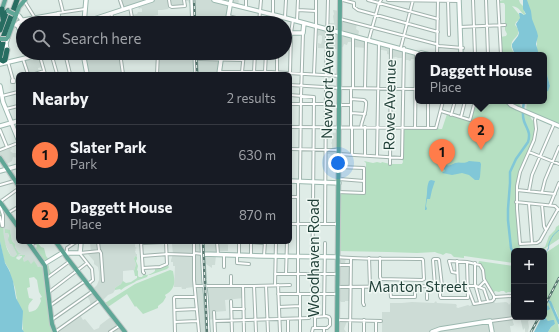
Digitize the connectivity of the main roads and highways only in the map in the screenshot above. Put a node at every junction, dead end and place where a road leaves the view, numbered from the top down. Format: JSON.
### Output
{"nodes":[{"id":1,"x":6,"y":0,"type":"edge"},
{"id":2,"x":20,"y":0,"type":"edge"},
{"id":3,"x":86,"y":0,"type":"edge"},
{"id":4,"x":152,"y":0,"type":"edge"},
{"id":5,"x":192,"y":0,"type":"edge"},
{"id":6,"x":214,"y":0,"type":"edge"},
{"id":7,"x":224,"y":0,"type":"edge"},
{"id":8,"x":342,"y":0,"type":"edge"},
{"id":9,"x":459,"y":0,"type":"edge"},
{"id":10,"x":231,"y":2,"type":"edge"},
{"id":11,"x":261,"y":11,"type":"junction"},
{"id":12,"x":7,"y":12,"type":"edge"},
{"id":13,"x":19,"y":16,"type":"edge"},
{"id":14,"x":46,"y":16,"type":"edge"},
{"id":15,"x":58,"y":16,"type":"edge"},
{"id":16,"x":84,"y":16,"type":"edge"},
{"id":17,"x":103,"y":16,"type":"edge"},
{"id":18,"x":193,"y":16,"type":"edge"},
{"id":19,"x":228,"y":16,"type":"edge"},
{"id":20,"x":280,"y":16,"type":"edge"},
{"id":21,"x":282,"y":16,"type":"edge"},
{"id":22,"x":292,"y":19,"type":"edge"},
{"id":23,"x":292,"y":19,"type":"edge"},
{"id":24,"x":296,"y":20,"type":"junction"},
{"id":25,"x":304,"y":23,"type":"junction"},
{"id":26,"x":10,"y":25,"type":"junction"},
{"id":27,"x":16,"y":26,"type":"edge"},
{"id":28,"x":316,"y":26,"type":"junction"},
{"id":29,"x":0,"y":30,"type":"edge"},
{"id":30,"x":340,"y":32,"type":"junction"},
{"id":31,"x":292,"y":33,"type":"edge"},
{"id":32,"x":368,"y":39,"type":"junction"},
{"id":33,"x":4,"y":42,"type":"edge"},
{"id":34,"x":403,"y":48,"type":"junction"},
{"id":35,"x":418,"y":52,"type":"edge"},
{"id":36,"x":462,"y":52,"type":"edge"},
{"id":37,"x":415,"y":53,"type":"edge"},
{"id":38,"x":0,"y":56,"type":"edge"},
{"id":39,"x":0,"y":59,"type":"edge"},
{"id":40,"x":19,"y":60,"type":"edge"},
{"id":41,"x":84,"y":60,"type":"edge"},
{"id":42,"x":195,"y":60,"type":"edge"},
{"id":43,"x":221,"y":60,"type":"edge"},
{"id":44,"x":8,"y":62,"type":"junction"},
{"id":45,"x":0,"y":64,"type":"edge"},
{"id":46,"x":87,"y":72,"type":"edge"},
{"id":47,"x":196,"y":72,"type":"edge"},
{"id":48,"x":219,"y":72,"type":"edge"},
{"id":49,"x":0,"y":86,"type":"edge"},
{"id":50,"x":2,"y":102,"type":"edge"},
{"id":51,"x":512,"y":104,"type":"edge"},
{"id":52,"x":16,"y":122,"type":"edge"},
{"id":53,"x":12,"y":123,"type":"junction"},
{"id":54,"x":0,"y":126,"type":"edge"},
{"id":55,"x":559,"y":126,"type":"edge"},
{"id":56,"x":16,"y":134,"type":"edge"},
{"id":57,"x":0,"y":158,"type":"edge"},
{"id":58,"x":16,"y":166,"type":"edge"},
{"id":59,"x":8,"y":168,"type":"junction"},
{"id":60,"x":0,"y":171,"type":"edge"},
{"id":61,"x":292,"y":181,"type":"edge"},
{"id":62,"x":339,"y":181,"type":"junction"},
{"id":63,"x":16,"y":182,"type":"edge"},
{"id":64,"x":0,"y":202,"type":"edge"},
{"id":65,"x":16,"y":224,"type":"edge"},
{"id":66,"x":30,"y":244,"type":"edge"},
{"id":67,"x":59,"y":244,"type":"edge"},
{"id":68,"x":81,"y":244,"type":"edge"},
{"id":69,"x":202,"y":244,"type":"edge"},
{"id":70,"x":67,"y":253,"type":"junction"},
{"id":71,"x":203,"y":254,"type":"junction"},
{"id":72,"x":338,"y":257,"type":"junction"},
{"id":73,"x":44,"y":264,"type":"junction"},
{"id":74,"x":55,"y":332,"type":"edge"},
{"id":75,"x":125,"y":332,"type":"edge"},
{"id":76,"x":208,"y":332,"type":"edge"},
{"id":77,"x":337,"y":332,"type":"edge"},
{"id":78,"x":432,"y":332,"type":"edge"},
{"id":79,"x":492,"y":332,"type":"edge"}],
"edges":[{"from":1,"to":12,"type":"main road"},
{"from":2,"to":12,"type":"highway"},
{"from":2,"to":33,"type":"highway"},
{"from":3,"to":16,"type":"main road"},
{"from":4,"to":17,"type":"main road"},
{"from":5,"to":18,"type":"main road"},
{"from":6,"to":10,"type":"main road"},
{"from":7,"to":10,"type":"main road"},
{"from":8,"to":30,"type":"main road","name":"Newport Avenue"},
{"from":9,"to":36,"type":"main road"},
{"from":10,"to":11,"type":"main road"},
{"from":10,"to":11,"type":"main road"},
{"from":10,"to":19,"type":"main road"},
{"from":11,"to":20,"type":"main road"},
{"from":11,"to":21,"type":"main road"},
{"from":12,"to":13,"type":"main road"},
{"from":12,"to":26,"type":"highway"},
{"from":12,"to":26,"type":"main road"},
{"from":12,"to":29,"type":"highway"},
{"from":14,"to":15,"type":"main road"},
{"from":22,"to":24,"type":"main road"},
{"from":23,"to":24,"type":"main road"},
{"from":24,"to":25,"type":"main road"},
{"from":24,"to":28,"type":"main road"},
{"from":25,"to":28,"type":"main road"},
{"from":25,"to":31,"type":"main road"},
{"from":26,"to":27,"type":"main road"},
{"from":26,"to":33,"type":"highway"},
{"from":26,"to":33,"type":"main road"},
{"from":26,"to":38,"type":"highway"},
{"from":28,"to":30,"type":"main road"},
{"from":30,"to":32,"type":"main road"},
{"from":30,"to":62,"type":"main road","name":"Newport Avenue"},
{"from":32,"to":34,"type":"main road"},
{"from":32,"to":34,"type":"main road"},
{"from":33,"to":39,"type":"highway"},
{"from":33,"to":44,"type":"main road"},
{"from":34,"to":35,"type":"main road"},
{"from":34,"to":37,"type":"main road"},
{"from":40,"to":44,"type":"main road"},
{"from":41,"to":46,"type":"main road"},
{"from":42,"to":47,"type":"main road"},
{"from":43,"to":48,"type":"main road"},
{"from":44,"to":45,"type":"main road"},
{"from":49,"to":50,"type":"main road"},
{"from":50,"to":53,"type":"main road"},
{"from":51,"to":55,"type":"main road"},
{"from":52,"to":53,"type":"main road"},
{"from":53,"to":54,"type":"main road"},
{"from":53,"to":56,"type":"main road"},
{"from":57,"to":59,"type":"main road"},
{"from":58,"to":59,"type":"main road"},
{"from":59,"to":60,"type":"main road"},
{"from":59,"to":63,"type":"main road"},
{"from":61,"to":62,"type":"main road"},
{"from":62,"to":72,"type":"main road","name":"Newport Avenue"},
{"from":64,"to":65,"type":"main road"},
{"from":66,"to":73,"type":"main road"},
{"from":67,"to":70,"type":"main road"},
{"from":68,"to":70,"type":"main road"},
{"from":69,"to":71,"type":"main road"},
{"from":70,"to":73,"type":"main road"},
{"from":70,"to":75,"type":"main road"},
{"from":71,"to":72,"type":"main road"},
{"from":71,"to":76,"type":"main road"},
{"from":72,"to":77,"type":"main road","name":"Newport Avenue"},
{"from":73,"to":74,"type":"main road"},
{"from":78,"to":79,"type":"main road"}]}
